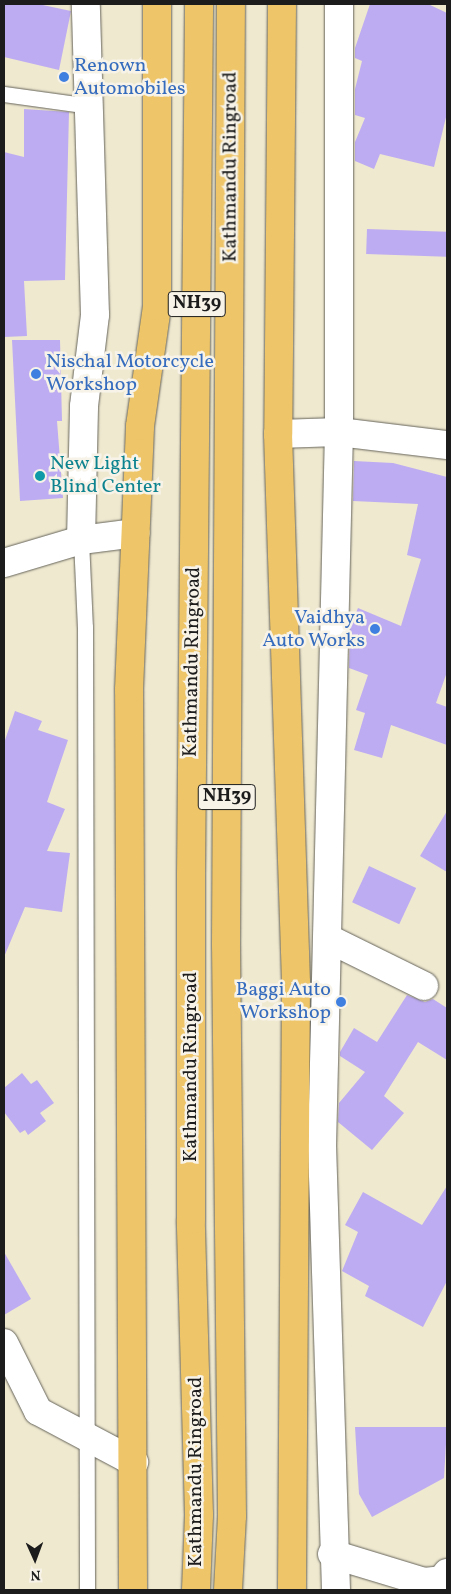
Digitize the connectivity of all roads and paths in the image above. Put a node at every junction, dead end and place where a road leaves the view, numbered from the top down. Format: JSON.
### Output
{"nodes":[{"id":1,"x":86,"y":4,"type":"edge"},
{"id":2,"x":157,"y":4,"type":"edge"},
{"id":3,"x":199,"y":4,"type":"edge"},
{"id":4,"x":231,"y":4,"type":"edge"},
{"id":5,"x":282,"y":4,"type":"edge"},
{"id":6,"x":339,"y":4,"type":"edge"},
{"id":7,"x":4,"y":94,"type":"edge"},
{"id":8,"x":90,"y":106,"type":"junction"},
{"id":9,"x":339,"y":432,"type":"junction"},
{"id":10,"x":278,"y":434,"type":"junction"},
{"id":11,"x":447,"y":445,"type":"edge"},
{"id":12,"x":136,"y":533,"type":"junction"},
{"id":13,"x":81,"y":540,"type":"junction"},
{"id":14,"x":4,"y":563,"type":"edge"},
{"id":15,"x":329,"y":939,"type":"junction"},
{"id":16,"x":424,"y":986,"type":"dead end"},
{"id":17,"x":4,"y":1343,"type":"edge"},
{"id":18,"x":89,"y":1440,"type":"junction"},
{"id":19,"x":134,"y":1462,"type":"junction"},
{"id":20,"x":332,"y":1554,"type":"junction"},
{"id":21,"x":447,"y":1574,"type":"edge"},
{"id":22,"x":87,"y":1590,"type":"edge"},
{"id":23,"x":133,"y":1590,"type":"edge"},
{"id":24,"x":196,"y":1590,"type":"edge"},
{"id":25,"x":228,"y":1590,"type":"edge"},
{"id":26,"x":292,"y":1590,"type":"edge"},
{"id":27,"x":336,"y":1590,"type":"edge"}],
"edges":[{"from":1,"to":8,"type":"street"},
{"from":2,"to":12,"type":"main road"},
{"from":3,"to":24,"type":"main road","name":"Kathmandu Ringroad","number":"NH39"},
{"from":4,"to":25,"type":"main road","name":"Kathmandu Ringroad","number":"NH39"},
{"from":5,"to":10,"type":"main road"},
{"from":6,"to":9,"type":"street"},
{"from":7,"to":8,"type":"lane"},
{"from":8,"to":13,"type":"street"},
{"from":9,"to":10,"type":"street"},
{"from":9,"to":11,"type":"street"},
{"from":9,"to":15,"type":"street"},
{"from":10,"to":26,"type":"main road"},
{"from":12,"to":13,"type":"street"},
{"from":12,"to":19,"type":"main road"},
{"from":13,"to":14,"type":"street"},
{"from":13,"to":18,"type":"lane"},
{"from":15,"to":16,"type":"street"},
{"from":15,"to":20,"type":"street"},
{"from":17,"to":18,"type":"street"},
{"from":18,"to":19,"type":"street"},
{"from":18,"to":22,"type":"lane"},
{"from":19,"to":23,"type":"main road"},
{"from":20,"to":21,"type":"street"},
{"from":20,"to":27,"type":"street"}]}
